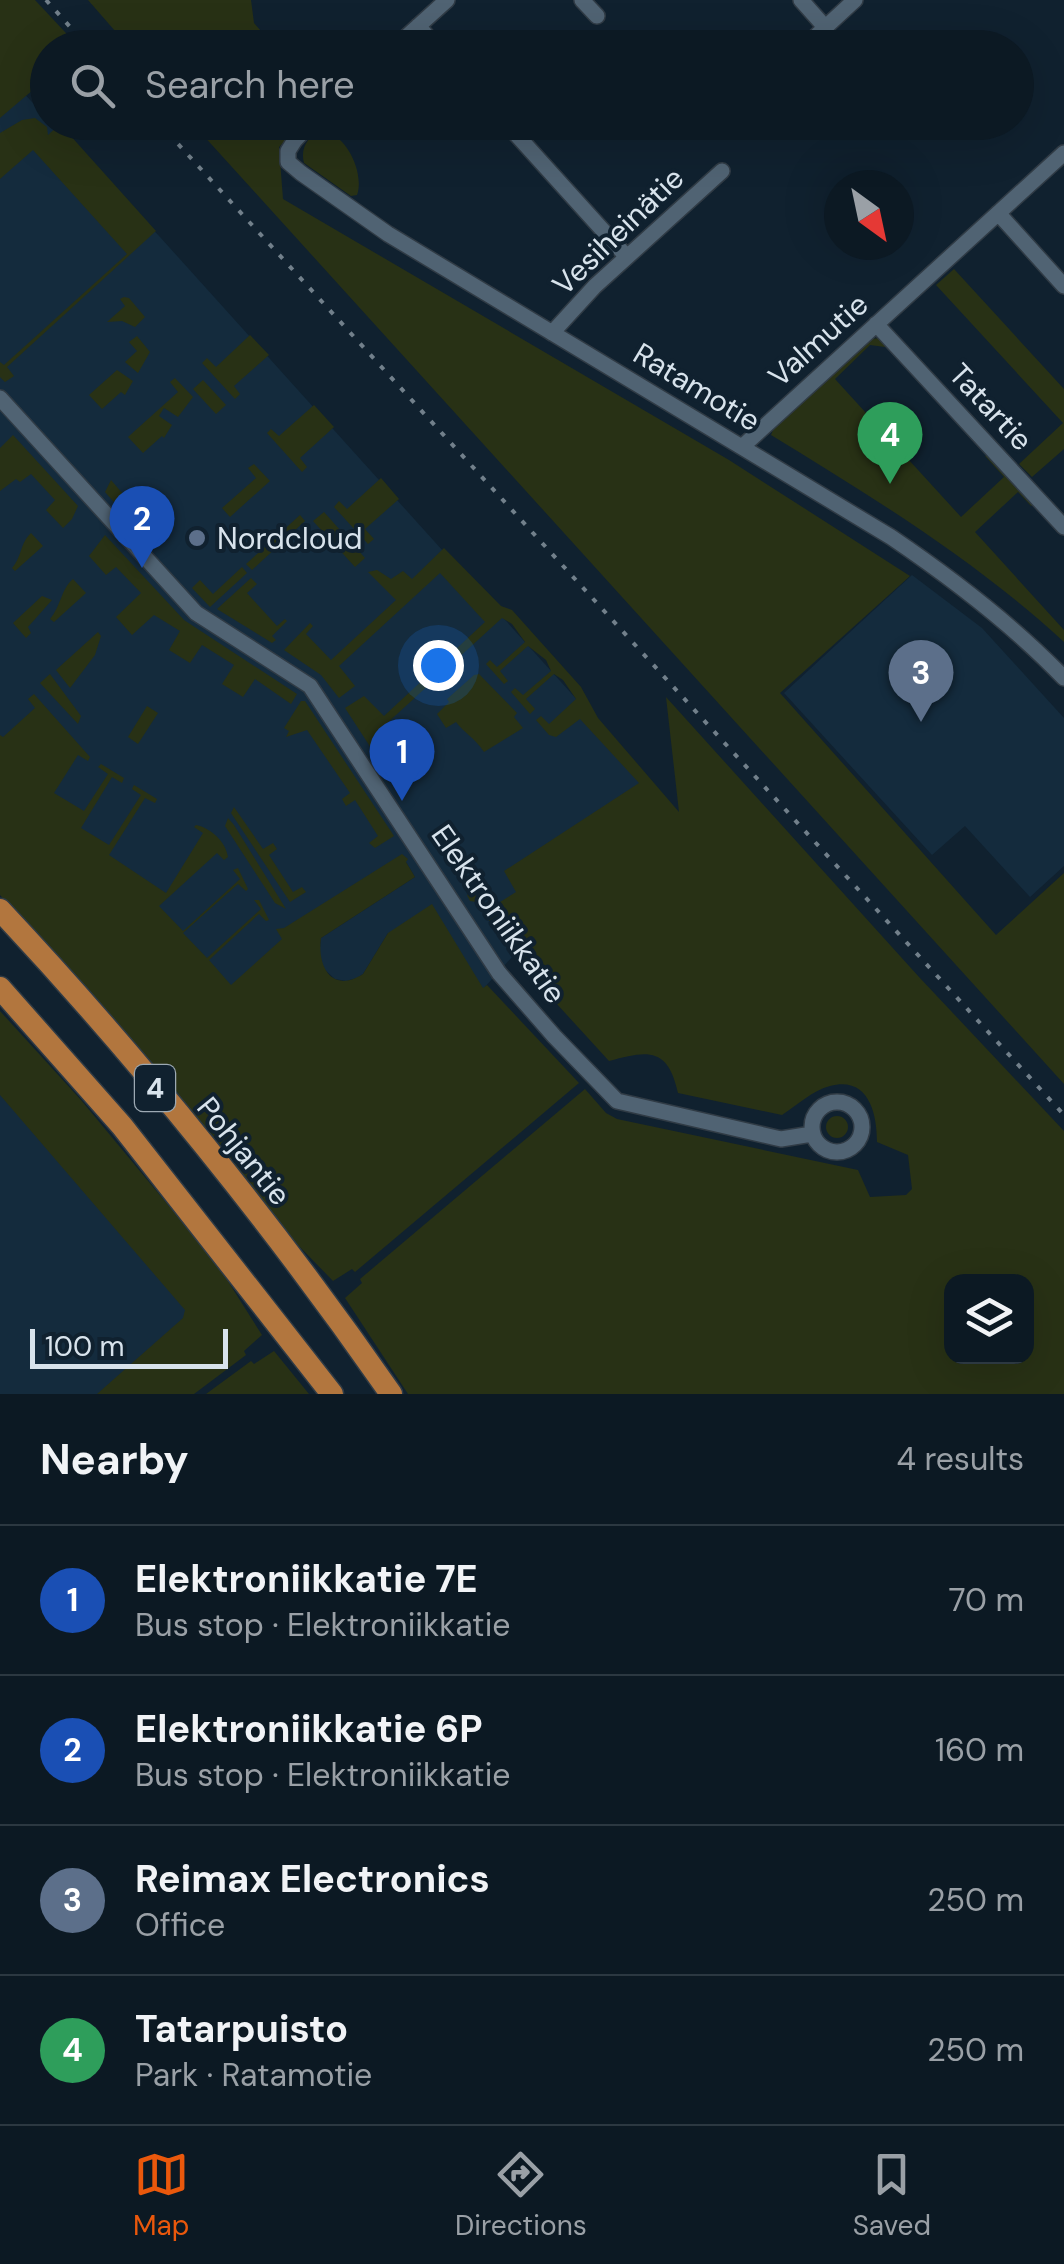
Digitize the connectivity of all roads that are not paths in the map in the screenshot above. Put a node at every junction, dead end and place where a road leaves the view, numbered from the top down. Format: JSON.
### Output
{"nodes":[{"id":1,"x":447,"y":0,"type":"edge"},
{"id":2,"x":582,"y":0,"type":"edge"},
{"id":3,"x":801,"y":0,"type":"edge"},
{"id":4,"x":854,"y":0,"type":"edge"},
{"id":5,"x":596,"y":16,"type":"dead end"},
{"id":6,"x":418,"y":26,"type":"junction"},
{"id":7,"x":825,"y":26,"type":"junction"},
{"id":8,"x":414,"y":30,"type":"edge"},
{"id":9,"x":422,"y":30,"type":"edge"},
{"id":10,"x":821,"y":30,"type":"edge"},
{"id":11,"x":294,"y":140,"type":"edge"},
{"id":12,"x":521,"y":140,"type":"edge"},
{"id":13,"x":1064,"y":153,"type":"edge"},
{"id":14,"x":722,"y":171,"type":"dead end"},
{"id":15,"x":998,"y":213,"type":"junction"},
{"id":16,"x":627,"y":257,"type":"junction"},
{"id":17,"x":1064,"y":286,"type":"edge"},
{"id":18,"x":876,"y":324,"type":"junction"},
{"id":19,"x":552,"y":333,"type":"junction"},
{"id":20,"x":0,"y":398,"type":"edge"},
{"id":21,"x":743,"y":446,"type":"junction"},
{"id":22,"x":1064,"y":528,"type":"edge"},
{"id":23,"x":1063,"y":675,"type":"edge"},
{"id":24,"x":0,"y":910,"type":"edge"},
{"id":25,"x":0,"y":988,"type":"edge"},
{"id":26,"x":812,"y":1134,"type":"dead end"},
{"id":27,"x":332,"y":1394,"type":"edge"},
{"id":28,"x":391,"y":1394,"type":"edge"}],
"edges":[{"from":1,"to":6,"type":"street"},
{"from":2,"to":5,"type":"street"},
{"from":3,"to":7,"type":"street"},
{"from":4,"to":7,"type":"street"},
{"from":6,"to":8,"type":"street"},
{"from":6,"to":9,"type":"street"},
{"from":7,"to":10,"type":"street"},
{"from":11,"to":19,"type":"street","name":"Ratamotie"},
{"from":12,"to":16,"type":"street"},
{"from":13,"to":15,"type":"street","name":"Valmutie"},
{"from":14,"to":16,"type":"street","name":"Vesiheinätie"},
{"from":15,"to":17,"type":"street"},
{"from":15,"to":18,"type":"street","name":"Valmutie"},
{"from":16,"to":19,"type":"street","name":"Vesiheinätie"},
{"from":18,"to":21,"type":"street","name":"Valmutie"},
{"from":18,"to":22,"type":"street","name":"Tatartie"},
{"from":19,"to":21,"type":"street","name":"Ratamotie"},
{"from":20,"to":26,"type":"street","name":"Elektroniikkatie"},
{"from":21,"to":23,"type":"street","name":"Ratamotie"},
{"from":24,"to":28,"type":"highway","name":"Pohjantie","number":"4"},
{"from":25,"to":27,"type":"highway","number":"4"}]}
